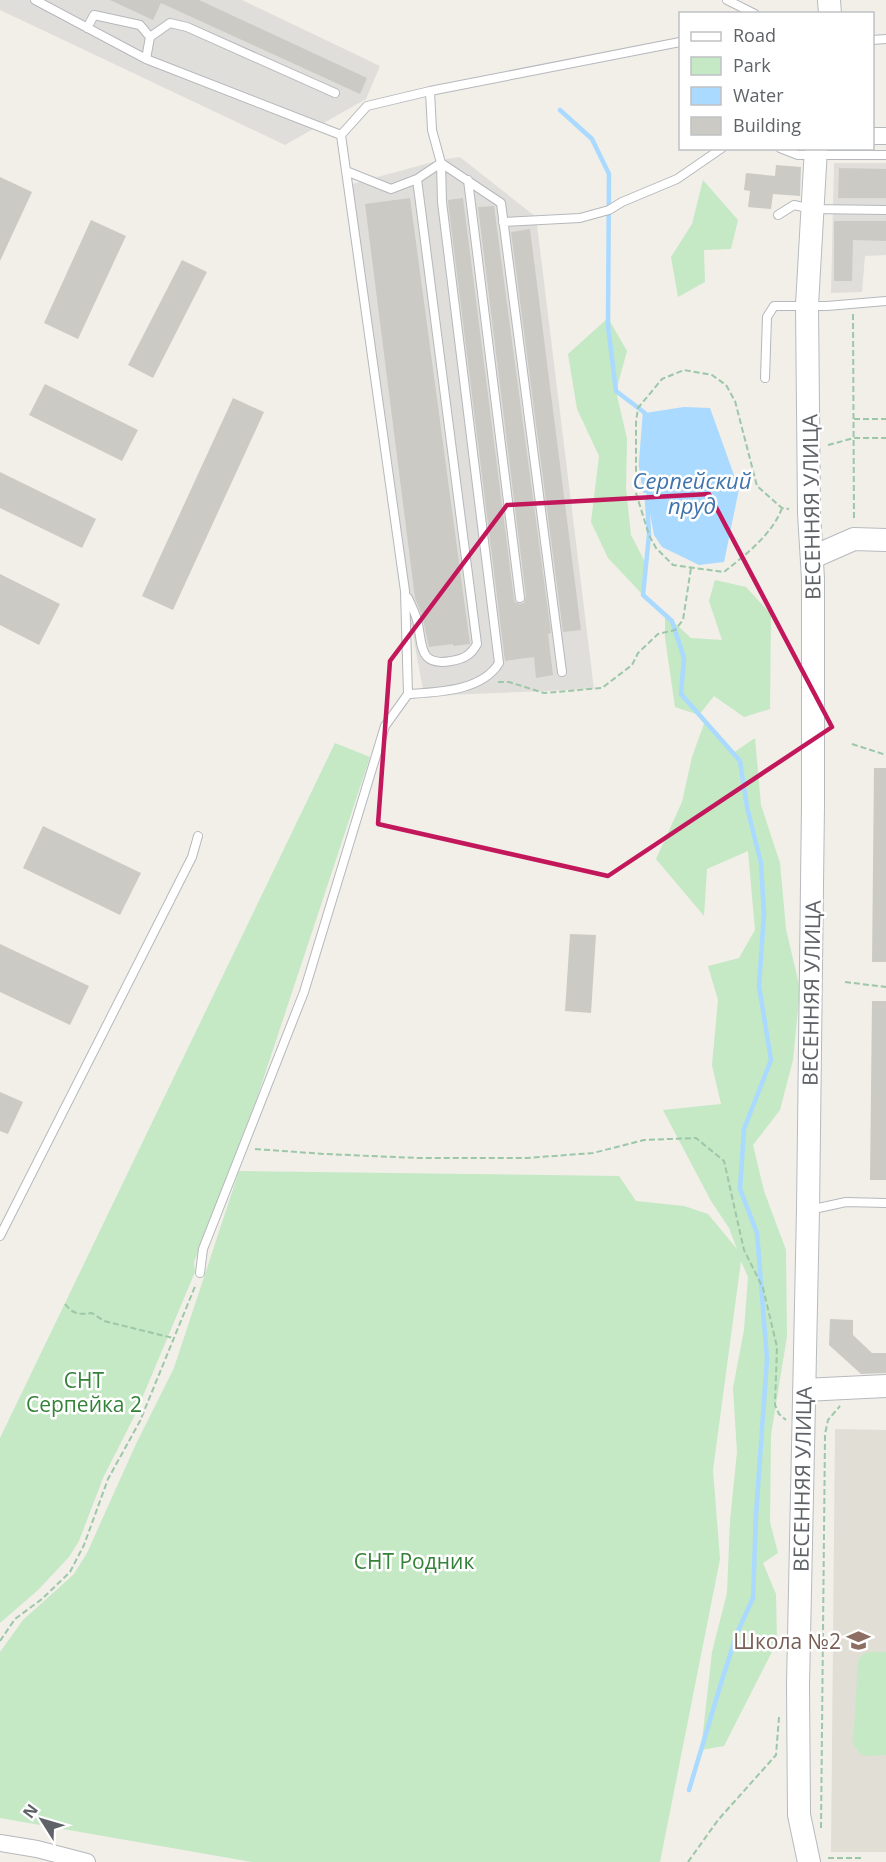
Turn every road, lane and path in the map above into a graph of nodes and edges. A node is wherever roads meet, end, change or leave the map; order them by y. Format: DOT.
graph roads {
  1 [pos="35,0"];
  2 [pos="727,0"];
  3 [pos="751,12"];
  4 [pos="87,28"];
  5 [pos="150,37"];
  6 [pos="679,42"];
  7 [pos="146,59"];
  8 [pos="430,91"];
  9 [pos="335,93"];
  10 [pos="341,135"];
  11 [pos="719,150"];
  12 [pos="785,150"];
  13 [pos="815,152"];
  14 [pos="886,155"];
  15 [pos="441,163"];
  16 [pos="346,171"];
  17 [pos="417,179"];
  18 [pos="468,180"];
  19 [pos="812,209"];
  20 [pos="886,210"];
  21 [pos="778,215"];
  22 [pos="503,222"];
  23 [pos="886,301"];
  24 [pos="853,304"];
  25 [pos="807,305"];
  26 [pos="765,378"];
  27 [pos="854,419"];
  28 [pos="886,419"];
  29 [pos="854,438"];
  30 [pos="886,438"];
  31 [pos="808,451"];
  32 [pos="782,508"];
  33 [pos="809,513"];
  34 [pos="854,539"];
  35 [pos="886,540"];
  36 [pos="813,557"];
  37 [pos="691,568"];
  38 [pos="405,591"];
  39 [pos="520,598"];
  40 [pos="562,672"];
  41 [pos="481,681"];
  42 [pos="408,694"];
  43 [pos="852,744"];
  44 [pos="886,755"];
  45 [pos="198,836"];
  46 [pos="845,982"];
  47 [pos="886,987"];
  48 [pos="243,1148"];
  49 [pos="886,1203"];
  50 [pos="808,1210"];
  51 [pos="0,1236"];
  52 [pos="200,1273"];
  53 [pos="65,1304"];
  54 [pos="173,1338"];
  55 [pos="886,1386"];
  56 [pos="804,1390"];
  57 [pos="843,1404"];
  58 [pos="786,1420"];
  59 [pos="0,1641"];
  60 [pos="776,1755"];
  61 [pos="812,1836"];
  62 [pos="0,1843"];
  63 [pos="87,1862"];
  64 [pos="688,1862"];
  65 [pos="809,1862"];
  66 [pos="816,1862"];
  1 -- 4 [label="lane"];
  2 -- 3 [label="lane"];
  4 -- 5 [label="lane"];
  4 -- 7 [label="lane"];
  5 -- 7 [label="lane"];
  5 -- 9 [label="lane"];
  6 -- 8 [label="lane"];
  7 -- 10 [label="lane"];
  8 -- 10 [label="lane"];
  8 -- 15 [label="lane"];
  10 -- 16 [label="lane"];
  11 -- 22 [label="lane"];
  12 -- 13 [label="lane"];
  13 -- 14 [label="lane"];
  13 -- 19 [label="street, ВЕСЕННЯЯ УЛИЦА"];
  15 -- 17 [label="lane"];
  15 -- 18 [label="lane"];
  15 -- 41 [label="lane"];
  16 -- 17 [label="lane"];
  16 -- 38 [label="lane"];
  17 -- 38 [label="lane"];
  18 -- 22 [label="lane"];
  18 -- 39 [label="lane"];
  19 -- 20 [label="lane"];
  19 -- 21 [label="lane"];
  19 -- 25 [label="street, ВЕСЕННЯЯ УЛИЦА"];
  22 -- 40 [label="lane"];
  23 -- 24 [label="lane"];
  24 -- 25 [label="lane"];
  24 -- 27 [label="path"];
  25 -- 26 [label="lane"];
  25 -- 31 [label="street, ВЕСЕННЯЯ УЛИЦА"];
  27 -- 28 [label="path"];
  27 -- 29 [label="path"];
  29 -- 30 [label="path"];
  29 -- 31 [label="path"];
  29 -- 34 [label="path"];
  31 -- 33 [label="street, ВЕСЕННЯЯ УЛИЦА"];
  32 -- 33 [label="path"];
  32 -- 37 [label="path"];
  32 -- 37 [label="path"];
  33 -- 36 [label="street, ВЕСЕННЯЯ УЛИЦА"];
  34 -- 35 [label="street"];
  34 -- 36 [label="street"];
  36 -- 50 [label="street, ВЕСЕННЯЯ УЛИЦА"];
  37 -- 41 [label="path"];
  38 -- 42 [label="lane"];
  41 -- 42 [label="lane"];
  42 -- 48 [label="lane"];
  43 -- 44 [label="path"];
  45 -- 51 [label="lane"];
  46 -- 47 [label="path"];
  48 -- 52 [label="lane"];
  48 -- 58 [label="path"];
  49 -- 50 [label="lane"];
  50 -- 56 [label="street, ВЕСЕННЯЯ УЛИЦА"];
  52 -- 54 [label="path"];
  53 -- 54 [label="path"];
  54 -- 59 [label="path"];
  55 -- 56 [label="street"];
  56 -- 61 [label="street, ВЕСЕННЯЯ УЛИЦА"];
  57 -- 61 [label="path"];
  60 -- 64 [label="path"];
  61 -- 65 [label="street"];
  61 -- 66 [label="street"];
  62 -- 63 [label="street"];
}
